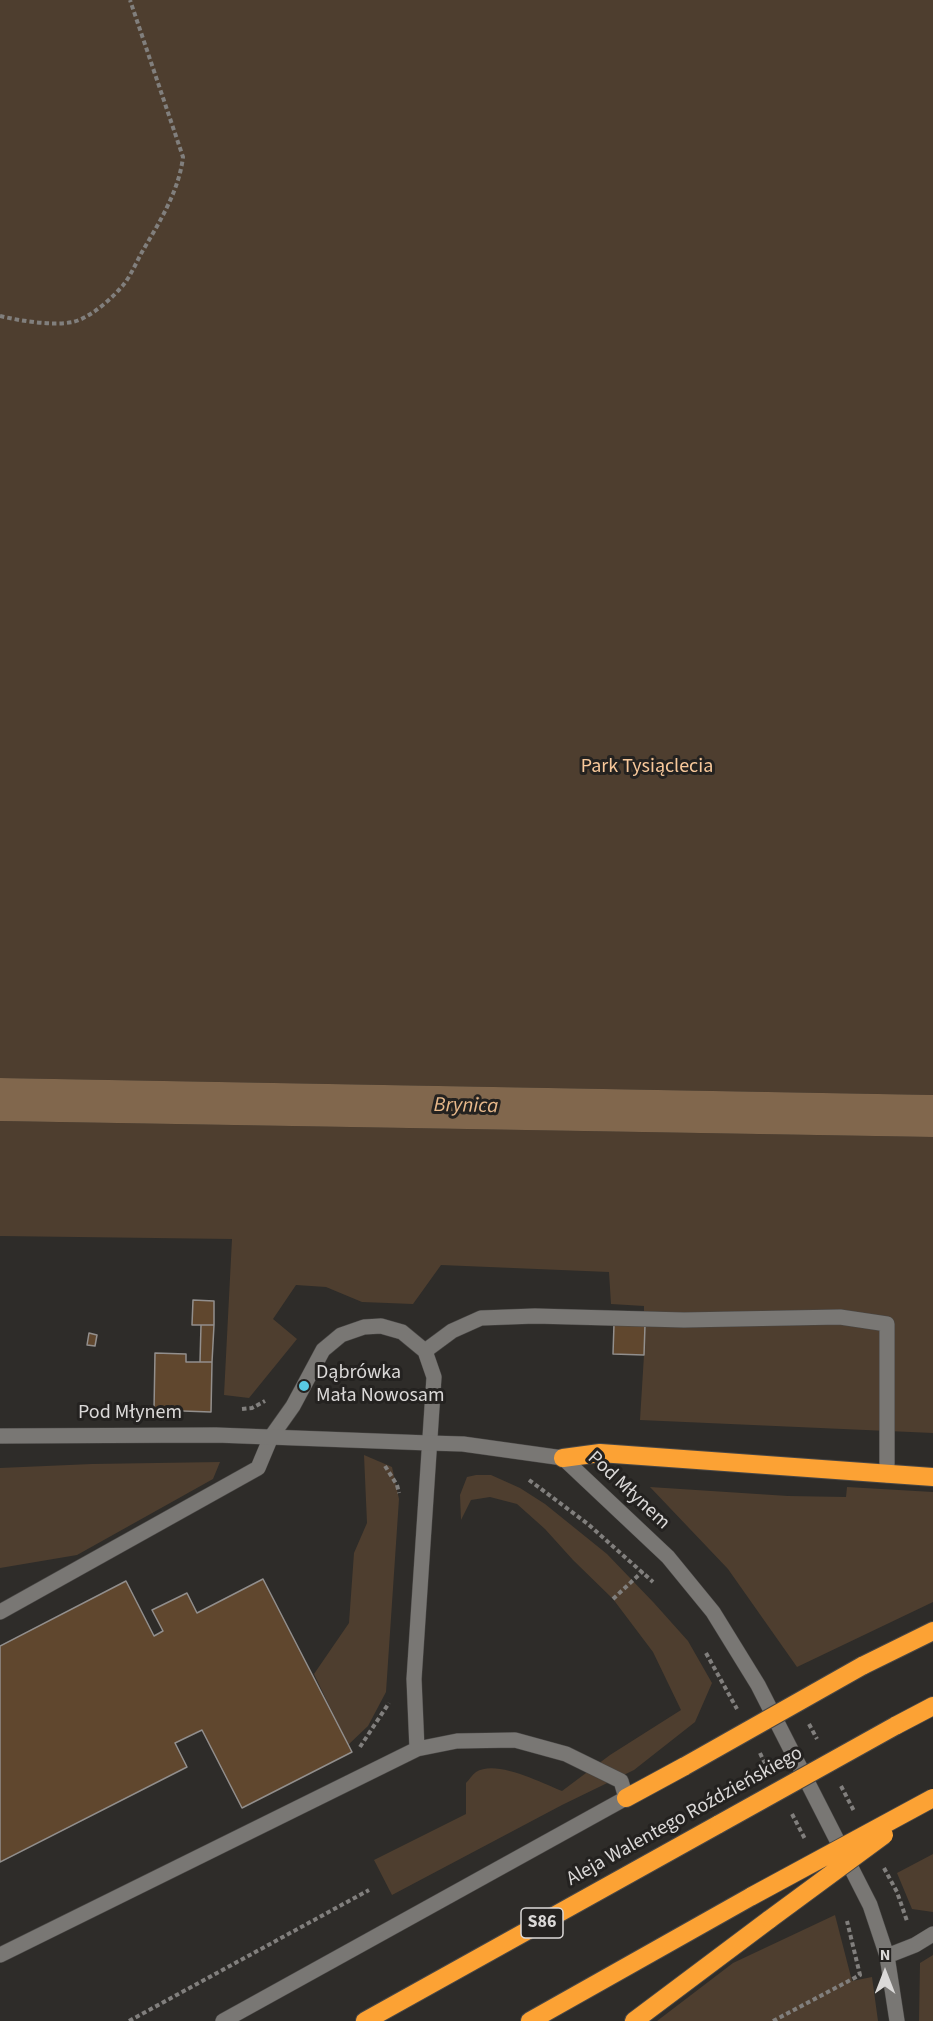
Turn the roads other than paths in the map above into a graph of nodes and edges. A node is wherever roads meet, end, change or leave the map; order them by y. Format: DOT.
graph roads {
  1 [pos="425,1352"];
  2 [pos="0,1436"];
  3 [pos="271,1437"];
  4 [pos="429,1443"];
  5 [pos="563,1458"];
  6 [pos="887,1474"];
  7 [pos="933,1477"];
  8 [pos="0,1612"];
  9 [pos="933,1631"];
  10 [pos="933,1706"];
  11 [pos="417,1749"];
  12 [pos="627,1798"];
  13 [pos="933,1798"];
  14 [pos="933,1934"];
  15 [pos="0,1955"];
  16 [pos="887,1956"];
  17 [pos="223,2021"];
  18 [pos="365,2021"];
  19 [pos="530,2021"];
  20 [pos="633,2021"];
  21 [pos="897,2021"];
  1 -- 3 [label="street"];
  1 -- 4 [label="street"];
  1 -- 6 [label="street"];
  2 -- 3 [label="street, Pod Młynem"];
  3 -- 4 [label="street, Pod Młynem"];
  3 -- 8 [label="street"];
  4 -- 5 [label="street, Pod Młynem"];
  4 -- 11 [label="street"];
  5 -- 6 [label="highway"];
  5 -- 16 [label="street, Pod Młynem"];
  6 -- 7 [label="highway"];
  9 -- 12 [label="highway, bridge"];
  10 -- 18 [label="highway, Aleja Walentego Roździeńskiego / S86, bridge"];
  11 -- 12 [label="street"];
  11 -- 15 [label="street"];
  12 -- 17 [label="street"];
  13 -- 19 [label="highway, bridge"];
  13 -- 20 [label="highway, bridge"];
  14 -- 16 [label="street"];
  16 -- 21 [label="street, Pod Młynem"];
}
